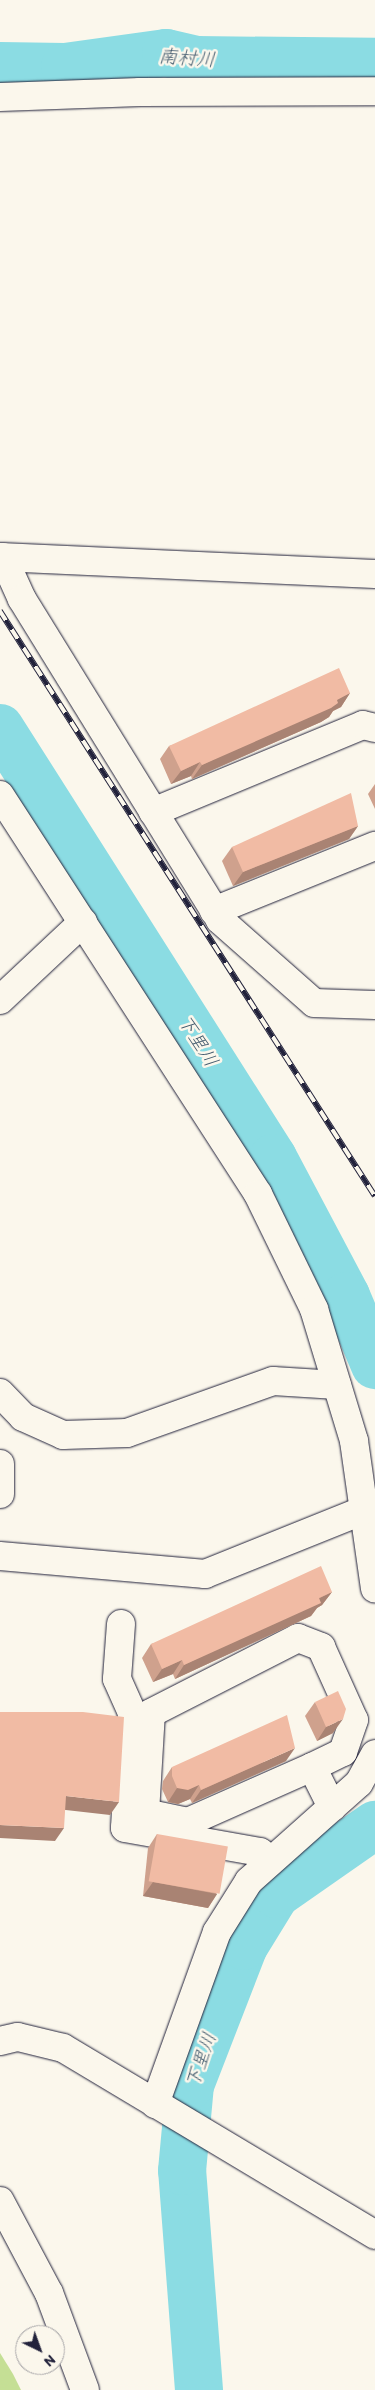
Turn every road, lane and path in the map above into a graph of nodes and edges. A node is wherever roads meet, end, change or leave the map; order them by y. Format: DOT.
graph roads {
  1 [pos="375,91"];
  2 [pos="0,97"];
  3 [pos="1,557"];
  4 [pos="375,574"];
  5 [pos="375,728"];
  6 [pos="0,795"];
  7 [pos="153,812"];
  8 [pos="375,846"];
  9 [pos="214,911"];
  10 [pos="83,922"];
  11 [pos="0,1000"];
  12 [pos="375,1005"];
  13 [pos="337,1385"];
  14 [pos="0,1392"];
  15 [pos="0,1464"];
  16 [pos="0,1494"];
  17 [pos="364,1510"];
  18 [pos="0,1556"];
  19 [pos="375,1590"];
  20 [pos="120,1624"];
  21 [pos="375,1754"];
  22 [pos="312,1767"];
  23 [pos="332,1807"];
  24 [pos="270,1862"];
  25 [pos="0,2041"];
  26 [pos="155,2104"];
  27 [pos="0,2201"];
  28 [pos="375,2235"];
  29 [pos="85,2390"];
  1 -- 2 [label="street"];
  3 -- 4 [label="street"];
  3 -- 7 [label="street"];
  5 -- 7 [label="street"];
  6 -- 10 [label="street"];
  7 -- 9 [label="street"];
  8 -- 9 [label="street"];
  9 -- 12 [label="street"];
  10 -- 11 [label="street"];
  10 -- 13 [label="street"];
  13 -- 14 [label="street"];
  13 -- 17 [label="street"];
  15 -- 16 [label="street"];
  17 -- 18 [label="street"];
  17 -- 19 [label="street"];
  20 -- 24 [label="street"];
  21 -- 23 [label="street"];
  22 -- 22 [label="street"];
  22 -- 23 [label="street"];
  23 -- 24 [label="street"];
  24 -- 26 [label="street"];
  25 -- 26 [label="street"];
  26 -- 28 [label="street"];
  27 -- 29 [label="street"];
}
